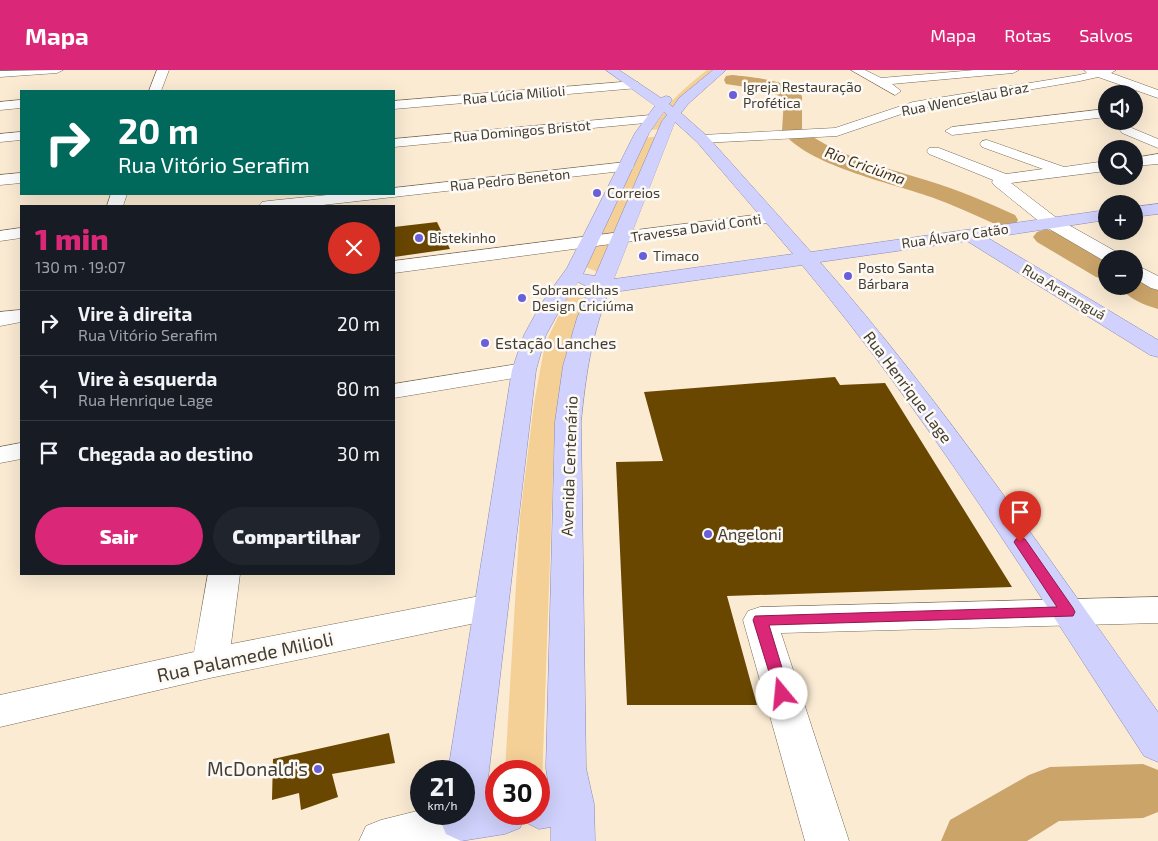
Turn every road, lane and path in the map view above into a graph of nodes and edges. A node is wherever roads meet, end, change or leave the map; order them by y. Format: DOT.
graph roads {
  1 [pos="57,70"];
  2 [pos="163,70"];
  3 [pos="612,70"];
  4 [pos="703,70"];
  5 [pos="720,70"];
  6 [pos="857,70"];
  7 [pos="1013,70"];
  8 [pos="1099,71"];
  9 [pos="958,72"];
  10 [pos="0,74"];
  11 [pos="880,82"];
  12 [pos="1058,82"];
  13 [pos="634,85"];
  14 [pos="155,90"];
  15 [pos="1082,90"];
  16 [pos="1158,94"];
  17 [pos="964,97"];
  18 [pos="20,104"];
  19 [pos="921,104"];
  20 [pos="395,105"];
  21 [pos="0,106"];
  22 [pos="668,109"];
  23 [pos="1098,114"];
  24 [pos="651,119"];
  25 [pos="1028,122"];
  26 [pos="1127,130"];
  27 [pos="952,131"];
  28 [pos="664,132"];
  29 [pos="642,133"];
  30 [pos="20,136"];
  31 [pos="0,138"];
  32 [pos="702,139"];
  33 [pos="395,143"];
  34 [pos="987,144"];
  35 [pos="1158,144"];
  36 [pos="934,151"];
  37 [pos="1158,159"];
  38 [pos="1143,161"];
  39 [pos="626,167"];
  40 [pos="1098,167"];
  41 [pos="1063,172"];
  42 [pos="20,178"];
  43 [pos="1004,179"];
  44 [pos="0,180"];
  45 [pos="397,192"];
  46 [pos="372,195"];
  47 [pos="278,205"];
  48 [pos="1158,209"];
  49 [pos="1143,211"];
  50 [pos="1098,216"];
  51 [pos="770,218"];
  52 [pos="1052,223"];
  53 [pos="20,233"];
  54 [pos="969,234"];
  55 [pos="0,236"];
  56 [pos="621,238"];
  57 [pos="540,248"];
  58 [pos="1099,250"];
  59 [pos="805,258"];
  60 [pos="395,267"];
  61 [pos="597,275"];
  62 [pos="1143,275"];
  63 [pos="1158,284"];
  64 [pos="20,316"];
  65 [pos="0,319"];
  66 [pos="1158,350"];
  67 [pos="524,370"];
  68 [pos="395,391"];
  69 [pos="20,451"];
  70 [pos="0,455"];
  71 [pos="224,575"];
  72 [pos="490,607"];
  73 [pos="1158,610"];
  74 [pos="1068,612"];
  75 [pos="210,663"];
  76 [pos="0,711"];
  77 [pos="1158,744"];
  78 [pos="470,760"];
  79 [pos="562,818"];
  80 [pos="440,825"];
  81 [pos="380,841"];
  82 [pos="827,841"];
  1 -- 10 [label="street"];
  2 -- 14 [label="street"];
  3 -- 13 [label="main road, Rua Henrique Lage"];
  4 -- 22 [label="main road, Avenida Centenário"];
  5 -- 22 [label="main road, Avenida Centenário"];
  6 -- 11 [label="street"];
  7 -- 9 [label="street"];
  8 -- 12 [label="street, Rua Wenceslau Braz"];
  8 -- 16 [label="street"];
  9 -- 11 [label="street"];
  11 -- 19 [label="street"];
  12 -- 15 [label="street"];
  12 -- 17 [label="street, Rua Wenceslau Braz"];
  13 -- 20 [label="street, Rua Lúcia Milioli"];
  13 -- 22 [label="main road, Rua Henrique Lage"];
  17 -- 19 [label="street, Rua Wenceslau Braz"];
  17 -- 25 [label="street"];
  18 -- 21 [label="street"];
  19 -- 32 [label="street, Rua Wenceslau Braz"];
  22 -- 24 [label="main road, Avenida Centenário"];
  22 -- 28 [label="main road, Avenida Centenário"];
  22 -- 32 [label="main road, Rua Henrique Lage"];
  23 -- 25 [label="street"];
  24 -- 29 [label="main road, Avenida Centenário"];
  24 -- 33 [label="street, Rua Domingos Bristot"];
  25 -- 27 [label="street"];
  26 -- 35 [label="street"];
  28 -- 29 [label="main road"];
  28 -- 32 [label="main road"];
  28 -- 56 [label="main road, Avenida Centenário"];
  29 -- 39 [label="main road, Avenida Centenário"];
  30 -- 31 [label="street"];
  32 -- 51 [label="main road, Rua Henrique Lage"];
  34 -- 41 [label="street"];
  36 -- 43 [label="street"];
  37 -- 38 [label="street"];
  39 -- 45 [label="street, Rua Pedro Beneton"];
  39 -- 61 [label="main road, Avenida Centenário"];
  40 -- 41 [label="street"];
  41 -- 43 [label="street"];
  42 -- 44 [label="street"];
  43 -- 52 [label="street"];
  46 -- 47 [label="street"];
  48 -- 49 [label="main road"];
  50 -- 52 [label="main road, Rua Álvaro Catão"];
  51 -- 56 [label="street, Travessa David Conti"];
  51 -- 59 [label="main road, Rua Henrique Lage"];
  52 -- 54 [label="main road, Rua Álvaro Catão"];
  52 -- 58 [label="street"];
  53 -- 55 [label="street"];
  54 -- 59 [label="main road, Rua Álvaro Catão"];
  54 -- 66 [label="main road, Rua Araranguá"];
  56 -- 61 [label="street, Travessa David Conti"];
  56 -- 61 [label="main road, Avenida Centenário"];
  57 -- 60 [label="street, Travessa David Conti"];
  57 -- 61 [label="street, Travessa David Conti"];
  57 -- 61 [label="street"];
  59 -- 61 [label="main road, Rua Álvaro Catão"];
  59 -- 74 [label="main road, Rua Henrique Lage"];
  61 -- 67 [label="main road, Avenida Centenário"];
  61 -- 79 [label="main road, Avenida Centenário"];
  62 -- 63 [label="street"];
  64 -- 65 [label="street"];
  67 -- 68 [label="street"];
  67 -- 72 [label="main road, Avenida Centenário"];
  69 -- 70 [label="street"];
  71 -- 75 [label="street"];
  72 -- 75 [label="street, Rua Palamede Milioli"];
  72 -- 78 [label="main road, Avenida Centenário"];
  73 -- 74 [label="street"];
  74 -- 77 [label="main road, Rua Henrique Lage"];
  74 -- 82 [label="street"];
  75 -- 76 [label="street, Rua Palamede Milioli"];
  80 -- 81 [label="street"];
}
